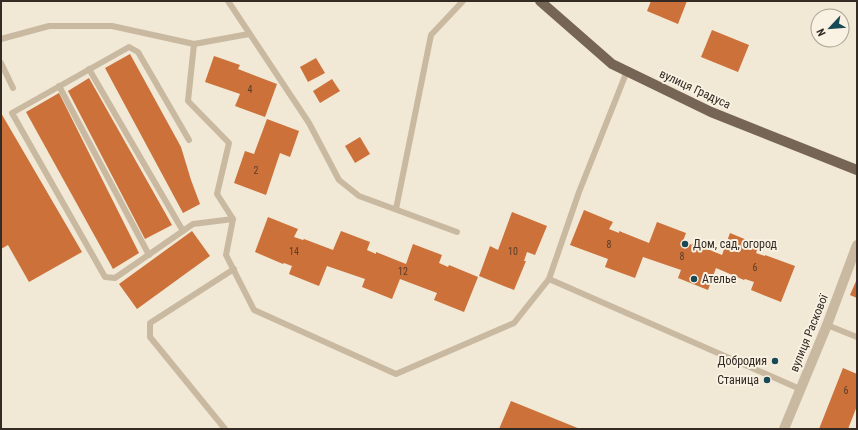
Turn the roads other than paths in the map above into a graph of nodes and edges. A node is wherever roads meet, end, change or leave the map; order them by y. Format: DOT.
graph roads {
  1 [pos="228,1"];
  2 [pos="463,1"];
  3 [pos="540,1"];
  4 [pos="249,34"];
  5 [pos="1,39"];
  6 [pos="194,44"];
  7 [pos="1,63"];
  8 [pos="89,69"];
  9 [pos="627,71"];
  10 [pos="59,86"];
  11 [pos="13,88"];
  12 [pos="189,140"];
  13 [pos="857,170"];
  14 [pos="396,209"];
  15 [pos="233,219"];
  16 [pos="183,231"];
  17 [pos="456,232"];
  18 [pos="857,245"];
  19 [pos="149,255"];
  20 [pos="234,269"];
  21 [pos="549,279"];
  22 [pos="827,325"];
  23 [pos="857,337"];
  24 [pos="800,390"];
  25 [pos="225,429"];
  26 [pos="784,429"];
  1 -- 4 [label="lane"];
  2 -- 14 [label="lane"];
  3 -- 9 [label="main road, вулиця Градуса"];
  4 -- 6 [label="lane"];
  4 -- 14 [label="lane"];
  5 -- 6 [label="lane"];
  6 -- 15 [label="lane"];
  7 -- 11 [label="lane"];
  8 -- 10 [label="lane"];
  8 -- 12 [label="lane"];
  8 -- 16 [label="lane"];
  9 -- 13 [label="main road, вулиця Градуса"];
  9 -- 21 [label="lane"];
  10 -- 19 [label="lane"];
  10 -- 19 [label="lane"];
  14 -- 17 [label="lane"];
  15 -- 16 [label="lane"];
  15 -- 20 [label="lane"];
  16 -- 19 [label="lane"];
  18 -- 22 [label="street, вулиця Раскової"];
  20 -- 21 [label="lane"];
  20 -- 25 [label="lane"];
  21 -- 24 [label="lane"];
  22 -- 23 [label="lane"];
  22 -- 24 [label="street, вулиця Раскової"];
  24 -- 26 [label="street, вулиця Раскової"];
}
